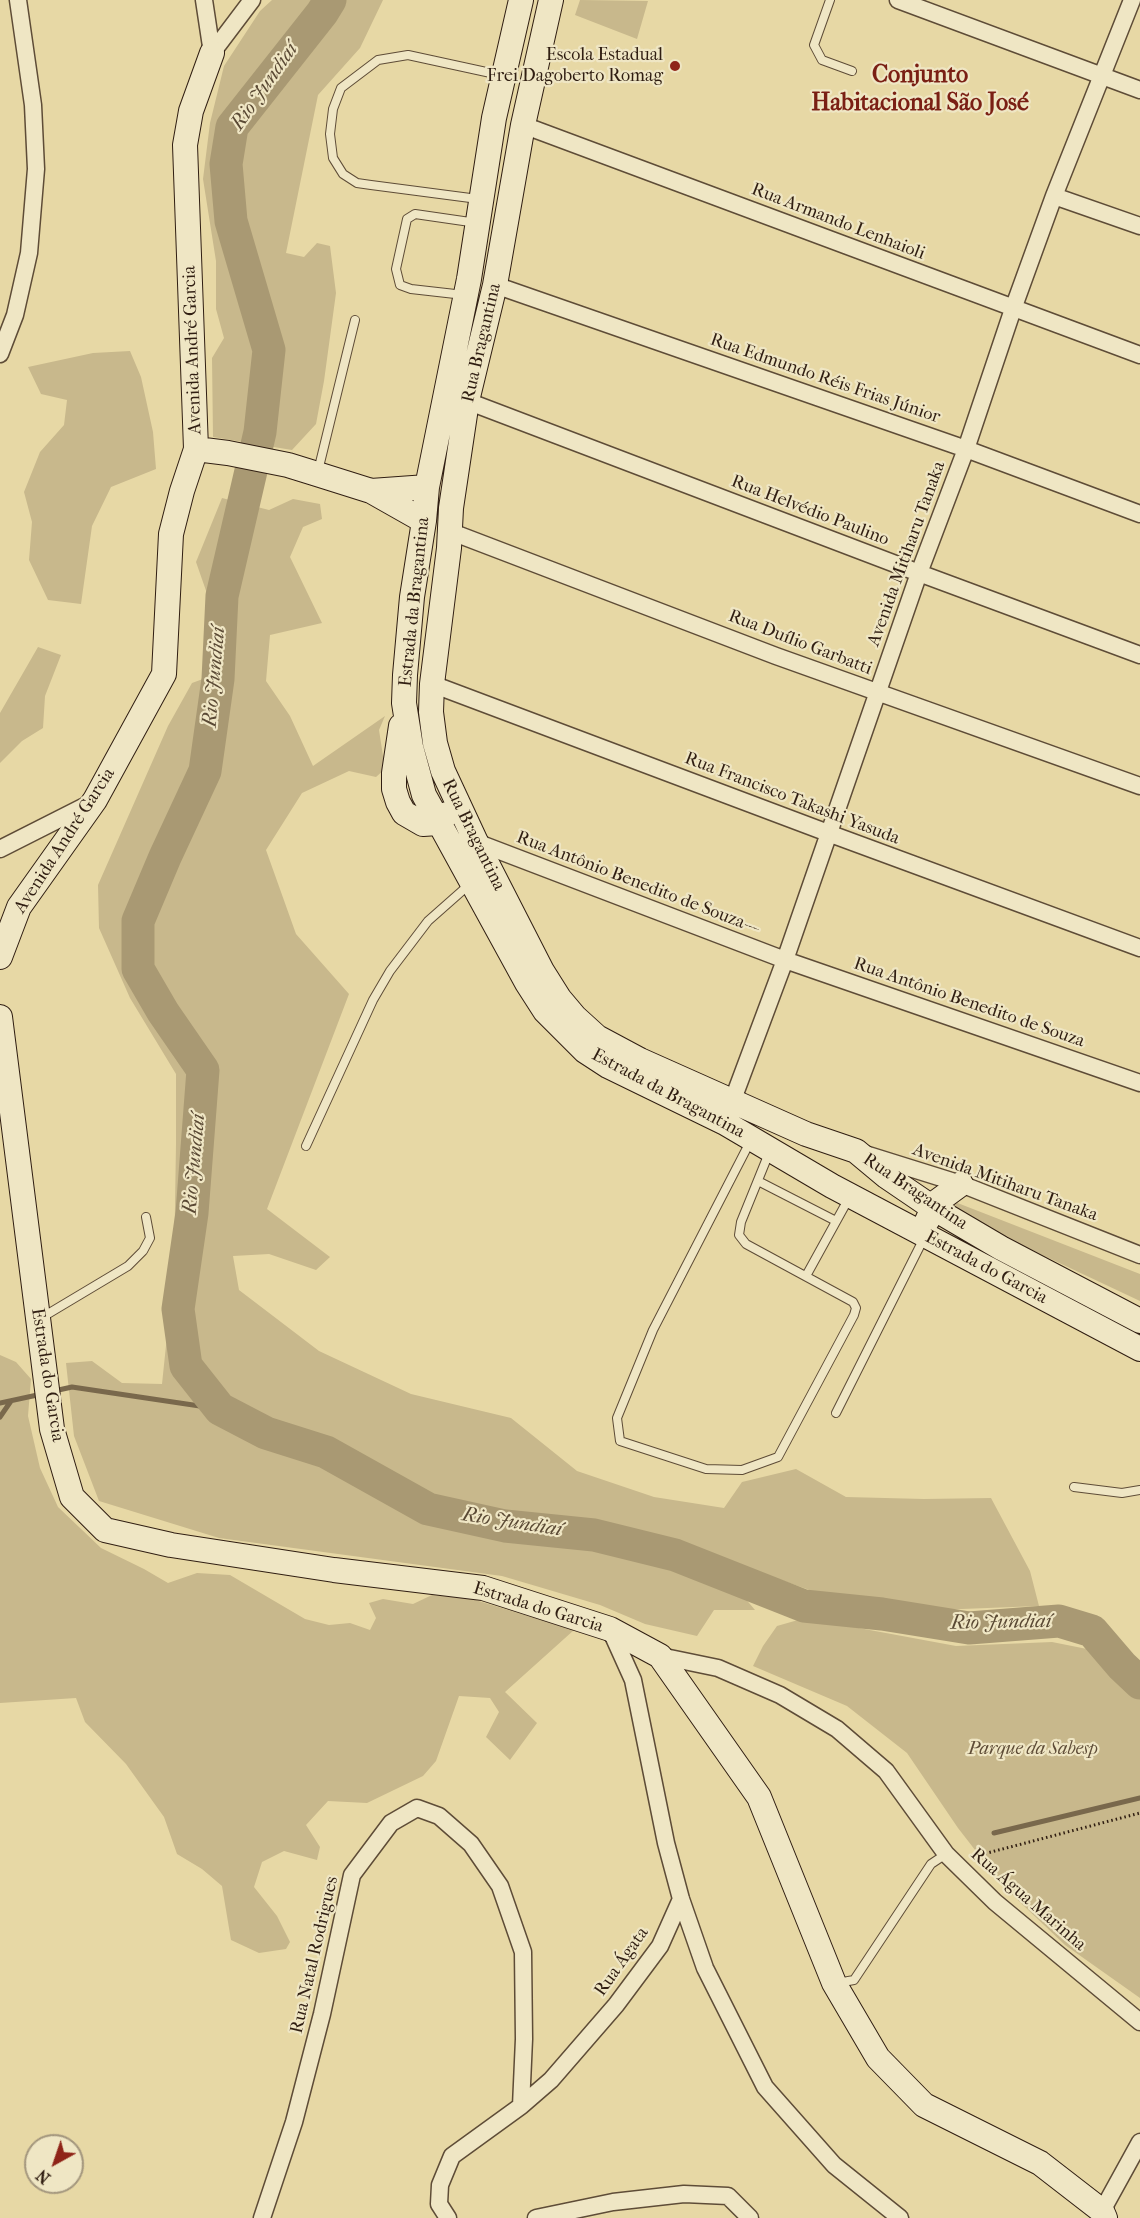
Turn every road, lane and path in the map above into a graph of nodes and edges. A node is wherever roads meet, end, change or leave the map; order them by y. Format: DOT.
graph roads {
  1 [pos="18,0"];
  2 [pos="204,0"];
  3 [pos="252,0"];
  4 [pos="521,0"];
  5 [pos="551,0"];
  6 [pos="830,0"];
  7 [pos="898,0"];
  8 [pos="1132,0"];
  9 [pos="212,53"];
  10 [pos="852,70"];
  11 [pos="504,76"];
  12 [pos="1101,76"];
  13 [pos="1140,90"];
  14 [pos="523,125"];
  15 [pos="1054,196"];
  16 [pos="481,200"];
  17 [pos="478,223"];
  18 [pos="1140,226"];
  19 [pos="495,285"];
  20 [pos="466,295"];
  21 [pos="1013,309"];
  22 [pos="355,320"];
  23 [pos="0,354"];
  24 [pos="1140,355"];
  25 [pos="468,401"];
  26 [pos="196,449"];
  27 [pos="966,449"];
  28 [pos="317,474"];
  29 [pos="371,491"];
  30 [pos="426,504"];
  31 [pos="1140,513"];
  32 [pos="449,531"];
  33 [pos="919,573"];
  34 [pos="1140,655"];
  35 [pos="432,684"];
  36 [pos="878,693"];
  37 [pos="1140,786"];
  38 [pos="95,800"];
  39 [pos="458,804"];
  40 [pos="438,823"];
  41 [pos="828,833"];
  42 [pos="476,842"];
  43 [pos="0,849"];
  44 [pos="471,883"];
  45 [pos="498,887"];
  46 [pos="1140,948"];
  47 [pos="0,957"];
  48 [pos="785,960"];
  49 [pos="0,1017"];
  50 [pos="1140,1083"];
  51 [pos="5,1100"];
  52 [pos="729,1112"];
  53 [pos="761,1144"];
  54 [pos="306,1146"];
  55 [pos="856,1151"];
  56 [pos="886,1176"];
  57 [pos="758,1181"];
  58 [pos="961,1184"];
  59 [pos="841,1191"];
  60 [pos="933,1208"];
  61 [pos="146,1217"];
  62 [pos="836,1221"];
  63 [pos="925,1236"];
  64 [pos="1140,1255"];
  65 [pos="806,1276"];
  66 [pos="38,1320"];
  67 [pos="1140,1321"];
  68 [pos="1140,1349"];
  69 [pos="836,1413"];
  70 [pos="1074,1487"];
  71 [pos="1140,1490"];
  72 [pos="610,1629"];
  73 [pos="660,1656"];
  74 [pos="1140,1813"];
  75 [pos="946,1854"];
  76 [pos="681,1899"];
  77 [pos="834,1983"];
  78 [pos="1140,2022"];
  79 [pos="520,2106"];
  80 [pos="1140,2142"];
  81 [pos="1104,2215"];
  82 [pos="262,2218"];
  83 [pos="448,2218"];
  84 [pos="536,2218"];
  85 [pos="750,2218"];
  86 [pos="900,2218"];
  1 -- 23 [label="street"];
  2 -- 9 [label="street"];
  3 -- 9 [label="street, Avenida André Garcia"];
  4 -- 11 [label="main road, Rua Bragantina"];
  5 -- 14 [label="main road, Rua Bragantina"];
  6 -- 10 [label="lane"];
  7 -- 12 [label="street"];
  8 -- 12 [label="street, Avenida Mitiharu Tanaka"];
  9 -- 26 [label="main road, Avenida André Garcia"];
  11 -- 16 [label="main road, Rua Bragantina"];
  11 -- 16 [label="lane"];
  12 -- 13 [label="street"];
  12 -- 15 [label="street, Avenida Mitiharu Tanaka"];
  14 -- 19 [label="main road, Rua Bragantina"];
  14 -- 21 [label="street, Rua Armando Lenhaioli"];
  15 -- 18 [label="street"];
  15 -- 21 [label="street, Avenida Mitiharu Tanaka"];
  16 -- 17 [label="main road, Rua Bragantina"];
  17 -- 20 [label="main road, Rua Bragantina"];
  17 -- 20 [label="lane"];
  19 -- 25 [label="main road, Rua Bragantina"];
  19 -- 27 [label="street, Rua Edmundo Réis Frias Júnior"];
  20 -- 30 [label="main road, Rua Bragantina"];
  21 -- 24 [label="street, Rua Armando Lenhaioli"];
  21 -- 27 [label="street, Avenida Mitiharu Tanaka"];
  22 -- 28 [label="lane"];
  25 -- 32 [label="main road, Rua Bragantina"];
  25 -- 33 [label="street, Rua Helvédio Paulino"];
  26 -- 28 [label="main road"];
  26 -- 38 [label="main road, Avenida André Garcia"];
  27 -- 31 [label="street, Rua Edmundo Réis Frias Júnior"];
  27 -- 33 [label="street, Avenida Mitiharu Tanaka"];
  28 -- 29 [label="main road"];
  29 -- 30 [label="main road"];
  29 -- 30 [label="main road"];
  30 -- 40 [label="main road, Estrada da Bragantina"];
  32 -- 35 [label="main road, Rua Bragantina"];
  32 -- 36 [label="street, Rua Duílio Garbatti"];
  33 -- 34 [label="street, Rua Helvédio Paulino"];
  33 -- 36 [label="street, Avenida Mitiharu Tanaka"];
  35 -- 39 [label="main road, Rua Bragantina"];
  35 -- 41 [label="street, Rua Francisco Takashi Yasuda"];
  36 -- 37 [label="street, Rua Duílio Garbatti"];
  36 -- 41 [label="street, Avenida Mitiharu Tanaka"];
  38 -- 43 [label="street"];
  38 -- 47 [label="main road, Avenida André Garcia"];
  39 -- 40 [label="main road"];
  39 -- 42 [label="main road, Rua Bragantina"];
  40 -- 44 [label="main road, Estrada da Bragantina"];
  41 -- 46 [label="street, Rua Francisco Takashi Yasuda"];
  41 -- 48 [label="street, Avenida Mitiharu Tanaka"];
  42 -- 45 [label="main road, Rua Bragantina"];
  42 -- 48 [label="street, Rua Antônio Benedito de Souza---"];
  44 -- 45 [label="main road"];
  44 -- 52 [label="main road, Estrada da Bragantina"];
  44 -- 54 [label="lane"];
  45 -- 52 [label="main road, Rua Bragantina"];
  48 -- 50 [label="street, Rua Antônio Benedito de Souza"];
  48 -- 52 [label="street, Avenida Mitiharu Tanaka"];
  49 -- 51 [label="main road, Estrada do Garcia"];
  51 -- 66 [label="main road, Estrada do Garcia"];
  52 -- 53 [label="main road, Estrada da Bragantina"];
  52 -- 55 [label="main road, Rua Bragantina"];
  53 -- 57 [label="lane"];
  53 -- 59 [label="main road, Estrada da Bragantina"];
  53 -- 65 [label="lane"];
  55 -- 56 [label="main road, Rua Bragantina"];
  55 -- 58 [label="street, Avenida Mitiharu Tanaka"];
  56 -- 59 [label="main road"];
  56 -- 60 [label="main road, Rua Bragantina"];
  57 -- 62 [label="lane"];
  57 -- 65 [label="lane"];
  58 -- 60 [label="main road"];
  58 -- 64 [label="street, Avenida Mitiharu Tanaka"];
  59 -- 62 [label="lane"];
  59 -- 63 [label="main road, Estrada do Garcia"];
  60 -- 63 [label="main road"];
  60 -- 67 [label="main road, Rua Bragantina"];
  61 -- 66 [label="lane"];
  62 -- 65 [label="lane"];
  63 -- 68 [label="main road, Estrada do Garcia"];
  63 -- 69 [label="lane"];
  66 -- 72 [label="main road, Estrada do Garcia"];
  70 -- 71 [label="lane"];
  72 -- 73 [label="main road, Estrada do Garcia"];
  72 -- 76 [label="street"];
  73 -- 75 [label="street, Rua Água Marinha"];
  73 -- 77 [label="main road, Estrada do Garcia"];
  74 -- 75 [label="path"];
  75 -- 77 [label="lane"];
  75 -- 78 [label="street, Rua Água Marinha"];
  76 -- 79 [label="street, Rua Ágata"];
  76 -- 86 [label="street"];
  77 -- 81 [label="main road, Estrada do Garcia"];
  79 -- 82 [label="street, Rua Natal Rodrigues"];
  79 -- 83 [label="street, Rua Ágata"];
  80 -- 81 [label="street, Estrada do Garcia"];
  84 -- 85 [label="street"];
}
